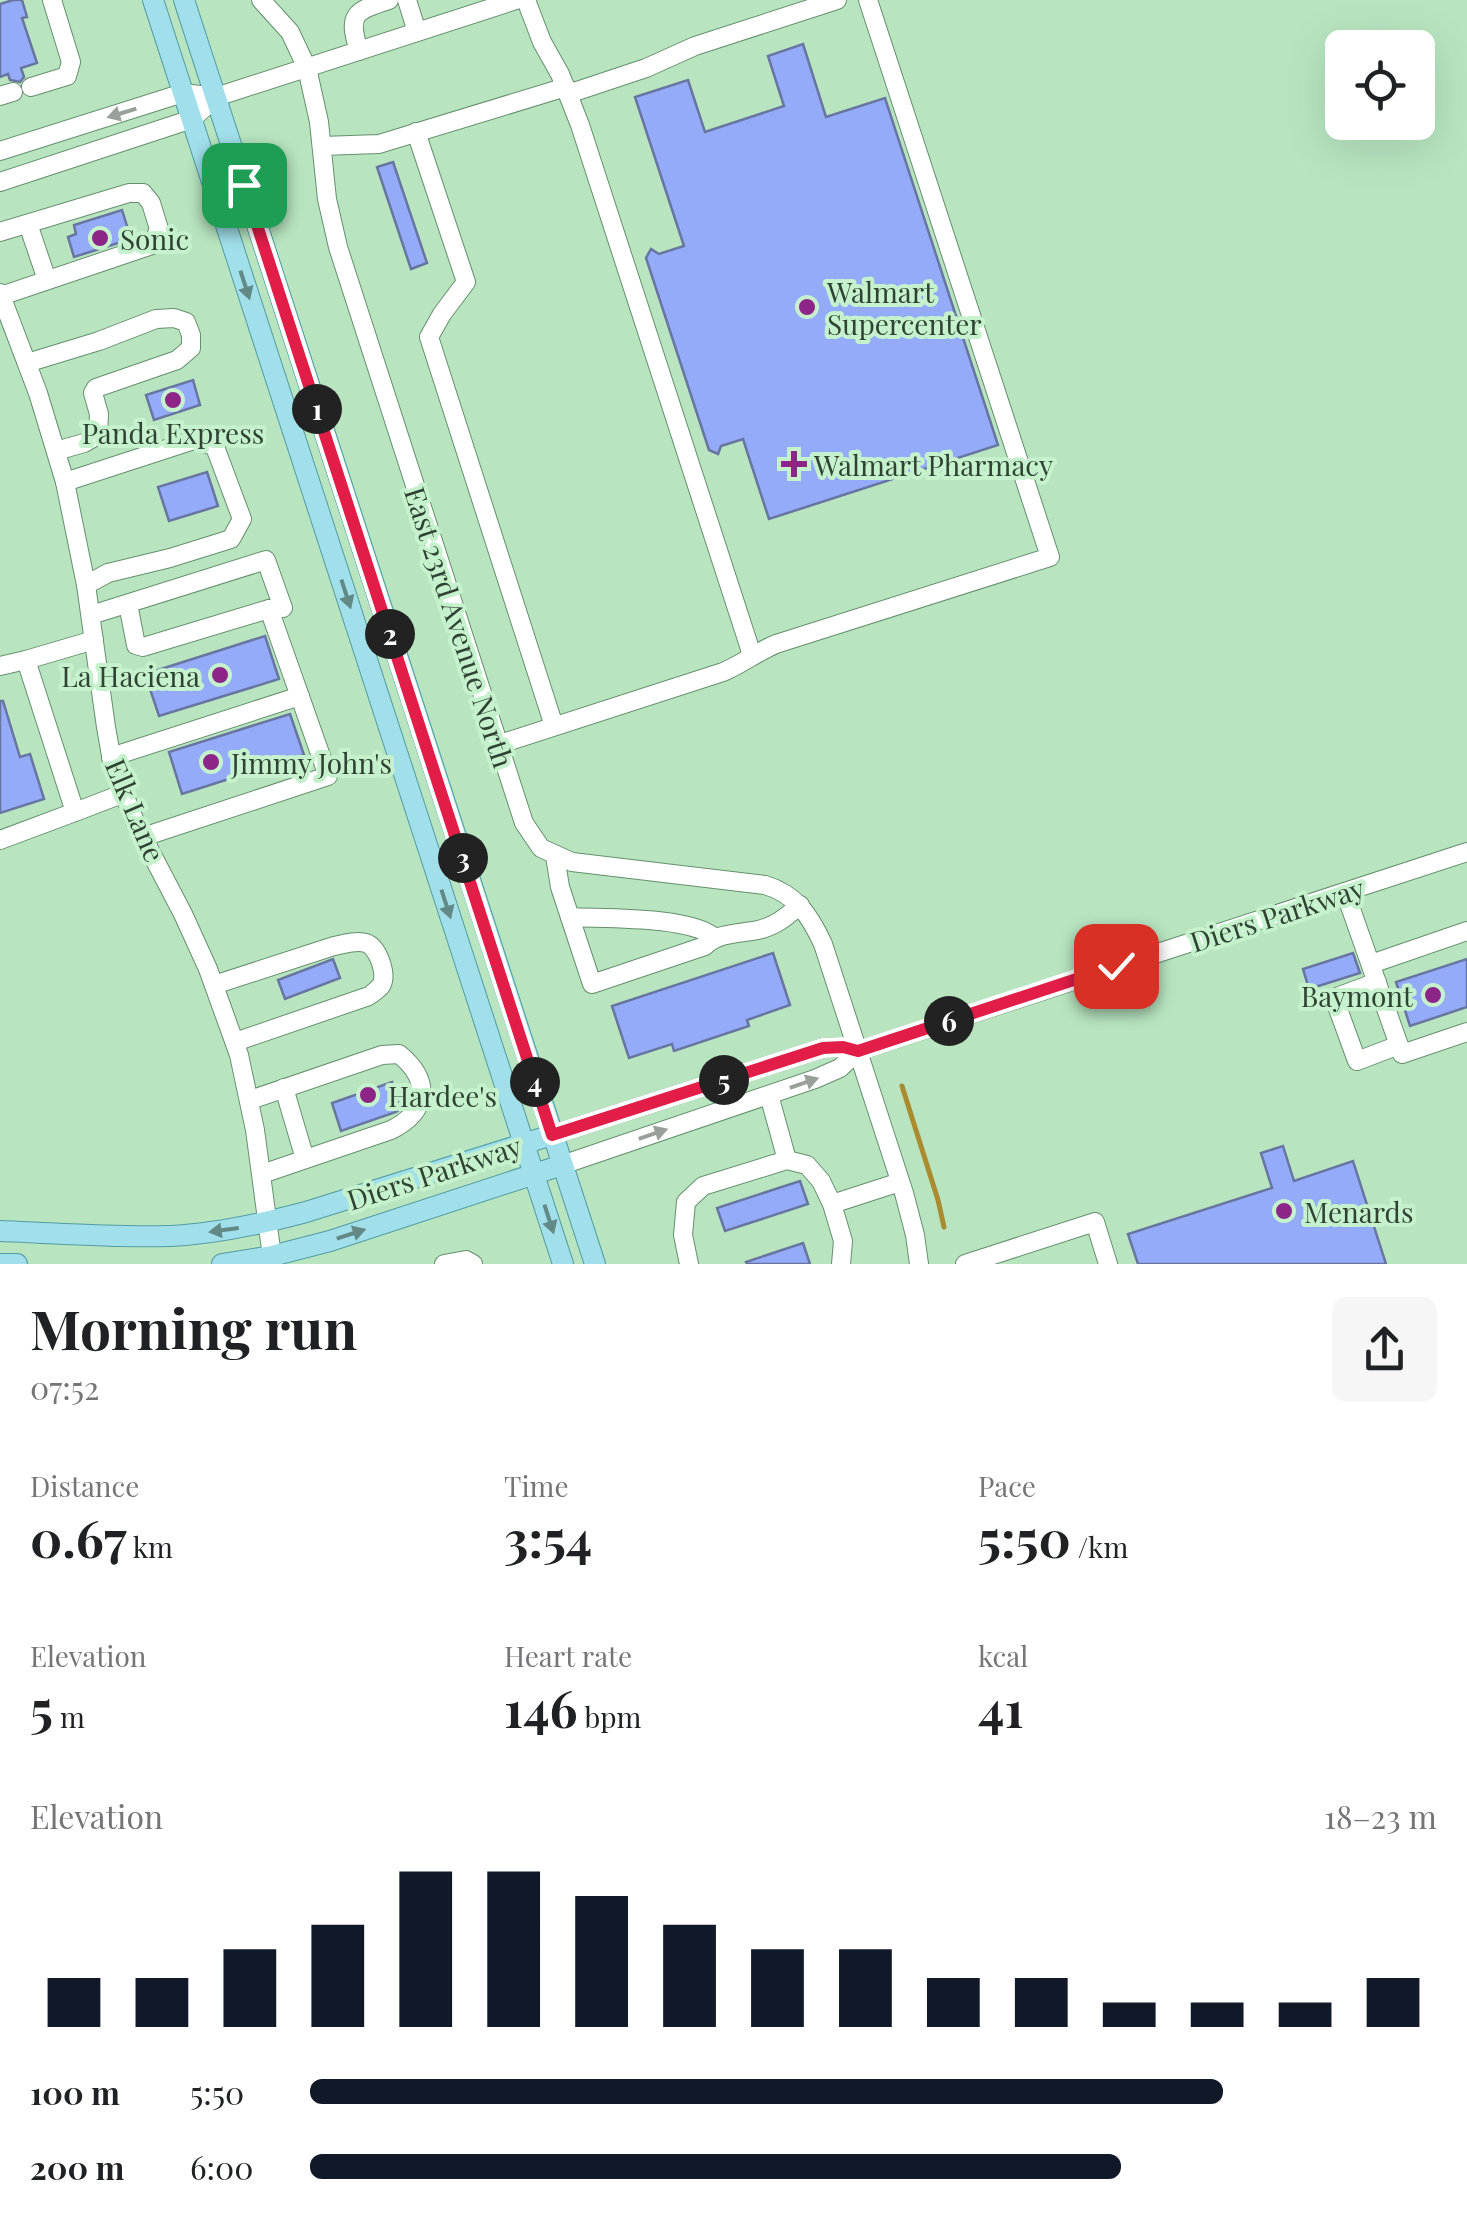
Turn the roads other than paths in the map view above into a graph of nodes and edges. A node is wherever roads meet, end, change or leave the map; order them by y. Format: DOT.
graph roads {
  1 [pos="52,0"];
  2 [pos="153,0"];
  3 [pos="184,0"];
  4 [pos="261,0"];
  5 [pos="389,0"];
  6 [pos="407,0"];
  7 [pos="516,0"];
  8 [pos="526,0"];
  9 [pos="838,0"];
  10 [pos="868,0"];
  11 [pos="417,32"];
  12 [pos="359,51"];
  13 [pos="306,68"];
  14 [pos="567,90"];
  15 [pos="15,92"];
  16 [pos="183,92"];
  17 [pos="216,97"];
  18 [pos="192,120"];
  19 [pos="416,132"];
  20 [pos="322,146"];
  21 [pos="0,151"];
  22 [pos="0,182"];
  23 [pos="28,224"];
  24 [pos="0,232"];
  25 [pos="47,280"];
  26 [pos="1,294"];
  27 [pos="27,364"];
  28 [pos="56,451"];
  29 [pos="65,482"];
  30 [pos="86,585"];
  31 [pos="128,604"];
  32 [pos="269,609"];
  33 [pos="91,616"];
  34 [pos="94,640"];
  35 [pos="752,655"];
  36 [pos="26,660"];
  37 [pos="0,666"];
  38 [pos="300,696"];
  39 [pos="554,726"];
  40 [pos="497,745"];
  41 [pos="112,757"];
  42 [pos="122,794"];
  43 [pos="75,812"];
  44 [pos="142,837"];
  45 [pos="0,840"];
  46 [pos="1467,852"];
  47 [pos="555,856"];
  48 [pos="1345,892"];
  49 [pos="800,905"];
  50 [pos="570,917"];
  51 [pos="1467,931"];
  52 [pos="714,937"];
  53 [pos="1374,973"];
  54 [pos="214,985"];
  55 [pos="1467,1032"];
  56 [pos="235,1042"];
  57 [pos="1399,1046"];
  58 [pos="858,1051"];
  59 [pos="284,1088"];
  60 [pos="769,1095"];
  61 [pos="250,1100"];
  62 [pos="552,1135"];
  63 [pos="524,1143"];
  64 [pos="305,1159"];
  65 [pos="787,1160"];
  66 [pos="562,1165"];
  67 [pos="262,1174"];
  68 [pos="534,1175"];
  69 [pos="900,1182"];
  70 [pos="832,1204"];
  71 [pos="268,1222"];
  72 [pos="0,1231"];
  73 [pos="273,1260"];
  74 [pos="974,1263"];
  75 [pos="0,1264"];
  76 [pos="17,1264"];
  77 [pos="222,1264"];
  78 [pos="444,1264"];
  79 [pos="474,1264"];
  80 [pos="564,1264"];
  81 [pos="595,1264"];
  82 [pos="689,1264"];
  83 [pos="841,1264"];
  84 [pos="919,1264"];
  85 [pos="1108,1264"];
  1 -- 15 [label="street"];
  2 -- 16 [label="main road"];
  3 -- 17 [label="main road"];
  4 -- 13 [label="street, East 23rd Avenue North"];
  5 -- 12 [label="street"];
  6 -- 11 [label="street"];
  7 -- 11 [label="street"];
  8 -- 14 [label="street"];
  9 -- 14 [label="street"];
  10 -- 35 [label="street"];
  11 -- 12 [label="street"];
  12 -- 13 [label="street"];
  13 -- 17 [label="street"];
  13 -- 20 [label="street, East 23rd Avenue North"];
  14 -- 19 [label="street"];
  14 -- 35 [label="street"];
  16 -- 17 [label="street"];
  16 -- 18 [label="main road"];
  16 -- 21 [label="street, one-way"];
  17 -- 18 [label="street"];
  17 -- 62 [label="main road"];
  18 -- 22 [label="street"];
  18 -- 63 [label="main road, one-way"];
  19 -- 20 [label="street"];
  19 -- 39 [label="street"];
  20 -- 40 [label="street, East 23rd Avenue North"];
  23 -- 24 [label="street"];
  23 -- 25 [label="street"];
  23 -- 25 [label="street"];
  25 -- 26 [label="street"];
  26 -- 27 [label="street, Elk Lane"];
  27 -- 28 [label="street, Elk Lane"];
  27 -- 28 [label="street"];
  28 -- 29 [label="street, Elk Lane"];
  29 -- 30 [label="street, Elk Lane"];
  29 -- 30 [label="street"];
  30 -- 33 [label="street, Elk Lane"];
  31 -- 32 [label="street"];
  31 -- 32 [label="street"];
  31 -- 33 [label="street"];
  32 -- 38 [label="street"];
  33 -- 34 [label="street, Elk Lane"];
  34 -- 36 [label="street"];
  34 -- 41 [label="street, Elk Lane"];
  35 -- 39 [label="street"];
  36 -- 37 [label="street"];
  36 -- 43 [label="street"];
  38 -- 41 [label="street"];
  38 -- 44 [label="street"];
  39 -- 40 [label="street"];
  40 -- 47 [label="street, East 23rd Avenue North"];
  41 -- 42 [label="street, Elk Lane"];
  42 -- 43 [label="street"];
  42 -- 44 [label="street, Elk Lane"];
  43 -- 45 [label="street"];
  44 -- 54 [label="street, Elk Lane"];
  46 -- 48 [label="street, Diers Parkway"];
  47 -- 49 [label="street"];
  47 -- 50 [label="street"];
  48 -- 53 [label="street"];
  48 -- 58 [label="street, Diers Parkway"];
  49 -- 52 [label="street"];
  49 -- 58 [label="street"];
  50 -- 52 [label="street"];
  50 -- 52 [label="street"];
  51 -- 53 [label="street"];
  53 -- 57 [label="street"];
  53 -- 57 [label="street"];
  54 -- 56 [label="street, Elk Lane"];
  54 -- 56 [label="street"];
  55 -- 57 [label="street"];
  56 -- 61 [label="street, Elk Lane"];
  60 -- 58 [label="street, Diers Parkway, one-way"];
  58 -- 62 [label="street, Diers Parkway"];
  58 -- 69 [label="street"];
  59 -- 61 [label="street"];
  59 -- 64 [label="street"];
  59 -- 64 [label="street"];
  60 -- 65 [label="street"];
  66 -- 60 [label="street, Diers Parkway, one-way"];
  61 -- 67 [label="street, Elk Lane"];
  62 -- 63 [label="main road, Diers Parkway"];
  62 -- 66 [label="main road"];
  63 -- 68 [label="main road"];
  63 -- 71 [label="main road, Diers Parkway"];
  64 -- 67 [label="street"];
  65 -- 70 [label="street"];
  65 -- 82 [label="street"];
  66 -- 68 [label="main road, Diers Parkway"];
  66 -- 81 [label="main road"];
  67 -- 71 [label="street, Elk Lane"];
  73 -- 68 [label="main road, Diers Parkway, one-way"];
  68 -- 80 [label="main road, one-way"];
  69 -- 70 [label="street"];
  69 -- 84 [label="street"];
  70 -- 83 [label="street"];
  71 -- 72 [label="main road, Diers Parkway, one-way"];
  71 -- 73 [label="street, Elk Lane"];
  73 -- 77 [label="main road, Diers Parkway"];
  74 -- 85 [label="street"];
  75 -- 76 [label="main road"];
  78 -- 79 [label="street"];
}
